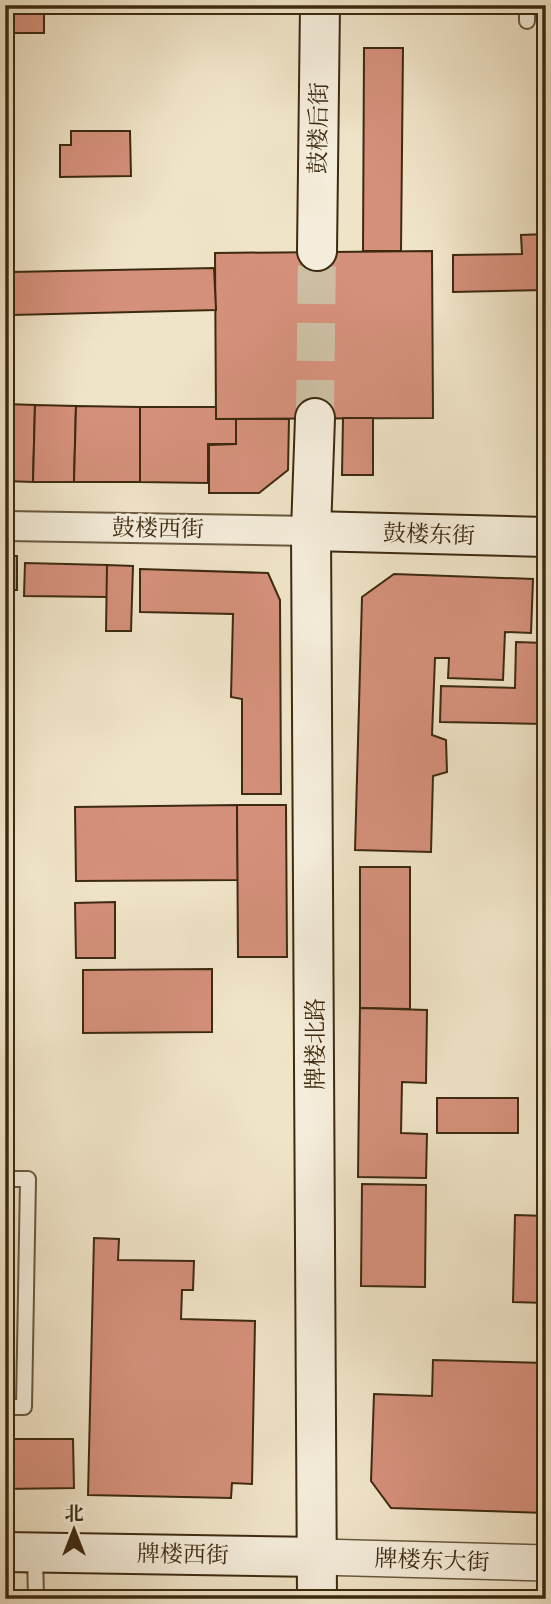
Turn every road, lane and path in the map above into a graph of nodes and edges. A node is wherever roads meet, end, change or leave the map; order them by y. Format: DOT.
graph roads {
  1 [pos="320,5"];
  2 [pos="527,5"];
  3 [pos="527,21"];
  4 [pos="317,251"];
  5 [pos="315,418"];
  6 [pos="5,526"];
  7 [pos="311,531"];
  8 [pos="546,537"];
  9 [pos="5,1179"];
  10 [pos="5,1407"];
  11 [pos="20,1552"];
  12 [pos="318,1557"];
  13 [pos="546,1563"];
  14 [pos="36,1599"];
  15 [pos="317,1599"];
  1 -- 4 [label="main road, 鼓楼后街"];
  2 -- 3 [label="lane"];
  5 -- 7 [label="main road"];
  6 -- 7 [label="street, 鼓楼西街"];
  7 -- 8 [label="main road, 鼓楼东街"];
  7 -- 12 [label="main road, 牌楼北路"];
  9 -- 10 [label="lane"];
  11 -- 12 [label="main road, 牌楼西街"];
  11 -- 14 [label="lane"];
  12 -- 13 [label="street, 牌楼东大街"];
  12 -- 15 [label="main road, 牌楼北路"];
}
